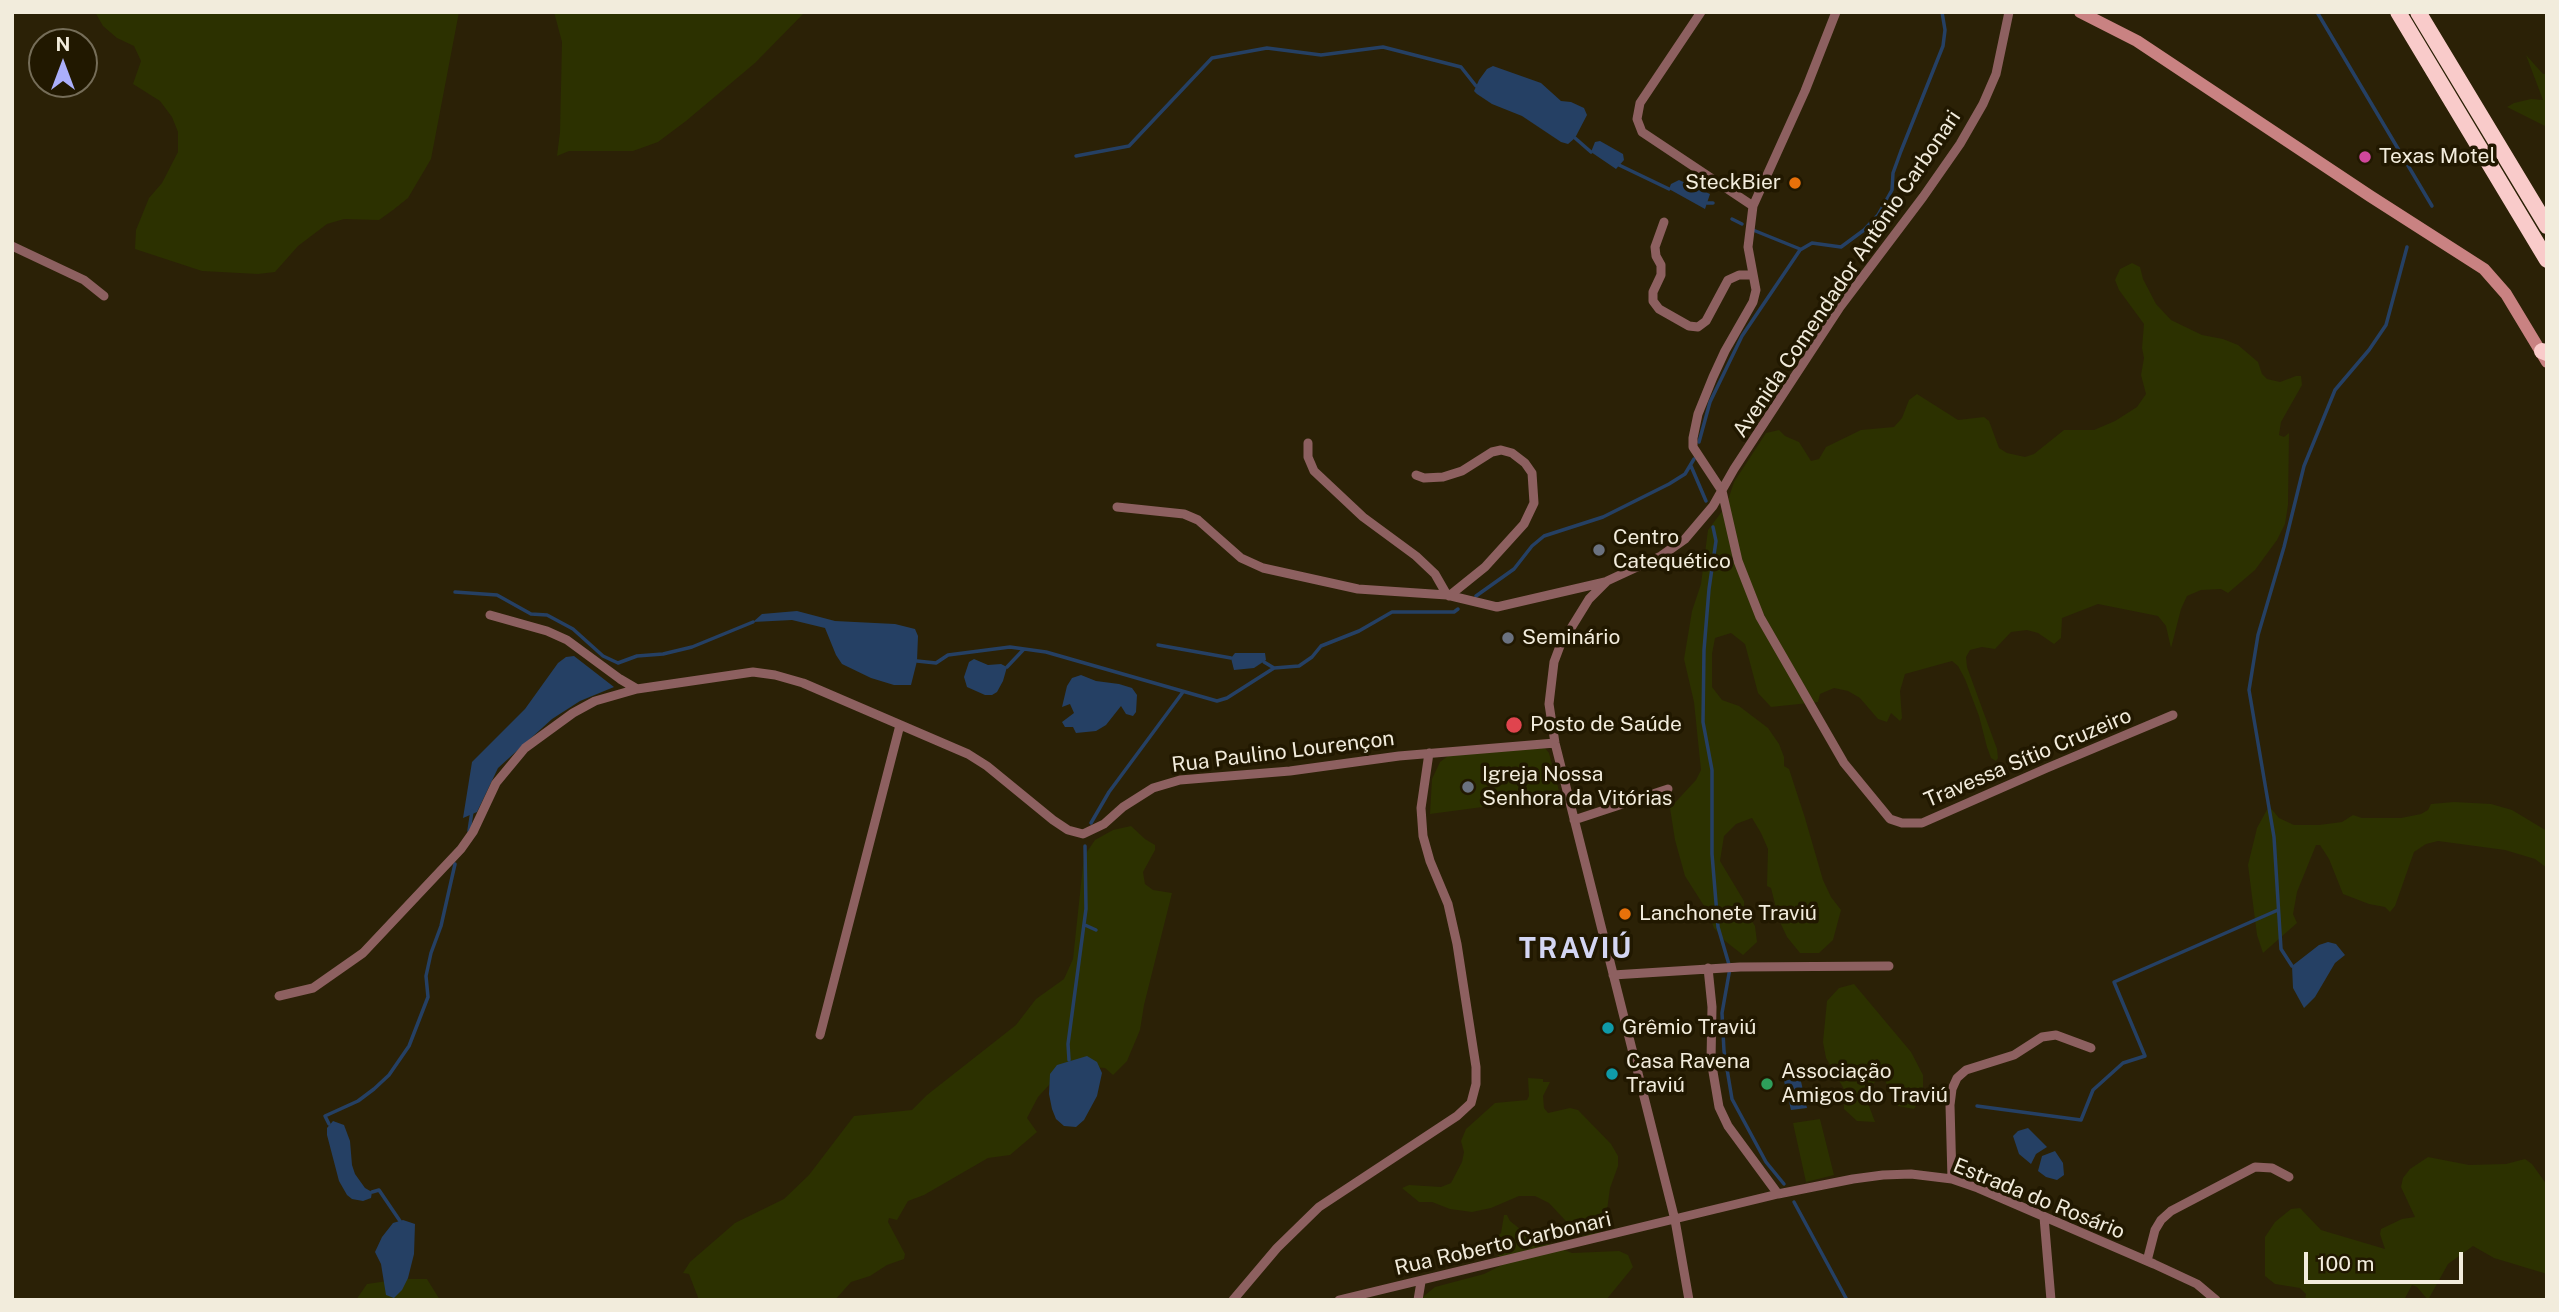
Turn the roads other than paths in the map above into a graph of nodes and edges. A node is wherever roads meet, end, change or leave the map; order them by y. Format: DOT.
graph roads {
  1 [pos="1701,12"];
  2 [pos="1836,12"];
  3 [pos="2009,12"];
  4 [pos="2080,12"];
  5 [pos="2398,12"];
  6 [pos="2418,12"];
  7 [pos="1753,206"];
  8 [pos="1664,222"];
  9 [pos="2547,226"];
  10 [pos="12,246"];
  11 [pos="2547,260"];
  12 [pos="1752,275"];
  13 [pos="104,296"];
  14 [pos="2545,355"];
  15 [pos="1308,443"];
  16 [pos="1416,475"];
  17 [pos="1722,491"];
  18 [pos="1117,506"];
  19 [pos="1607,581"];
  20 [pos="1448,596"];
  21 [pos="490,615"];
  22 [pos="637,689"];
  23 [pos="2173,715"];
  24 [pos="900,725"];
  25 [pos="1555,743"];
  26 [pos="1429,753"];
  27 [pos="1668,789"];
  28 [pos="1574,820"];
  29 [pos="1889,966"];
  30 [pos="1708,968"];
  31 [pos="1613,975"];
  32 [pos="279,996"];
  33 [pos="820,1035"];
  34 [pos="2091,1048"];
  35 [pos="2289,1177"];
  36 [pos="1952,1179"];
  37 [pos="1778,1194"];
  38 [pos="2044,1217"];
  39 [pos="1675,1220"];
  40 [pos="2147,1261"];
  41 [pos="1421,1282"];
  42 [pos="1233,1300"];
  43 [pos="1339,1300"];
  44 [pos="1418,1300"];
  45 [pos="1689,1300"];
  46 [pos="2050,1300"];
  47 [pos="2216,1300"];
  1 -- 7 [label="street"];
  2 -- 7 [label="street"];
  3 -- 17 [label="street, Avenida Comendador Antônio Carbonari"];
  4 -- 14 [label="main road"];
  5 -- 11 [label="highway"];
  6 -- 9 [label="highway"];
  7 -- 12 [label="street"];
  8 -- 12 [label="street"];
  10 -- 13 [label="street"];
  12 -- 17 [label="street"];
  15 -- 20 [label="street"];
  16 -- 20 [label="street"];
  17 -- 19 [label="street, Avenida Comendador Antônio Carbonari"];
  17 -- 23 [label="street, Travessa Sítio Cruzeiro"];
  18 -- 20 [label="street"];
  19 -- 20 [label="street"];
  19 -- 25 [label="street, Avenida Comendador Antônio Carbonari"];
  21 -- 22 [label="street"];
  22 -- 24 [label="street, Rua Paulino Lourençon"];
  22 -- 32 [label="street, Rua Paulino Lourençon"];
  24 -- 26 [label="street, Rua Paulino Lourençon"];
  24 -- 33 [label="street"];
  25 -- 26 [label="street, Rua Paulino Lourençon"];
  25 -- 28 [label="street, Avenida Comendador Antônio Carbonari"];
  26 -- 42 [label="street"];
  27 -- 28 [label="street"];
  28 -- 31 [label="street, Avenida Comendador Antônio Carbonari"];
  29 -- 30 [label="street"];
  30 -- 31 [label="street"];
  30 -- 37 [label="street"];
  31 -- 39 [label="street, Avenida Comendador Antônio Carbonari"];
  34 -- 36 [label="street"];
  35 -- 40 [label="street"];
  36 -- 37 [label="street, Estrada do Rosário"];
  36 -- 38 [label="street, Estrada do Rosário"];
  37 -- 39 [label="street, Estrada do Rosário"];
  38 -- 40 [label="street, Estrada do Rosário"];
  38 -- 46 [label="street"];
  39 -- 41 [label="street, Rua Roberto Carbonari"];
  39 -- 45 [label="street, Avenida Comendador Antônio Carbonari"];
  40 -- 47 [label="street, Estrada do Rosário"];
  41 -- 43 [label="street, Rua Roberto Carbonari"];
  41 -- 44 [label="street"];
}
